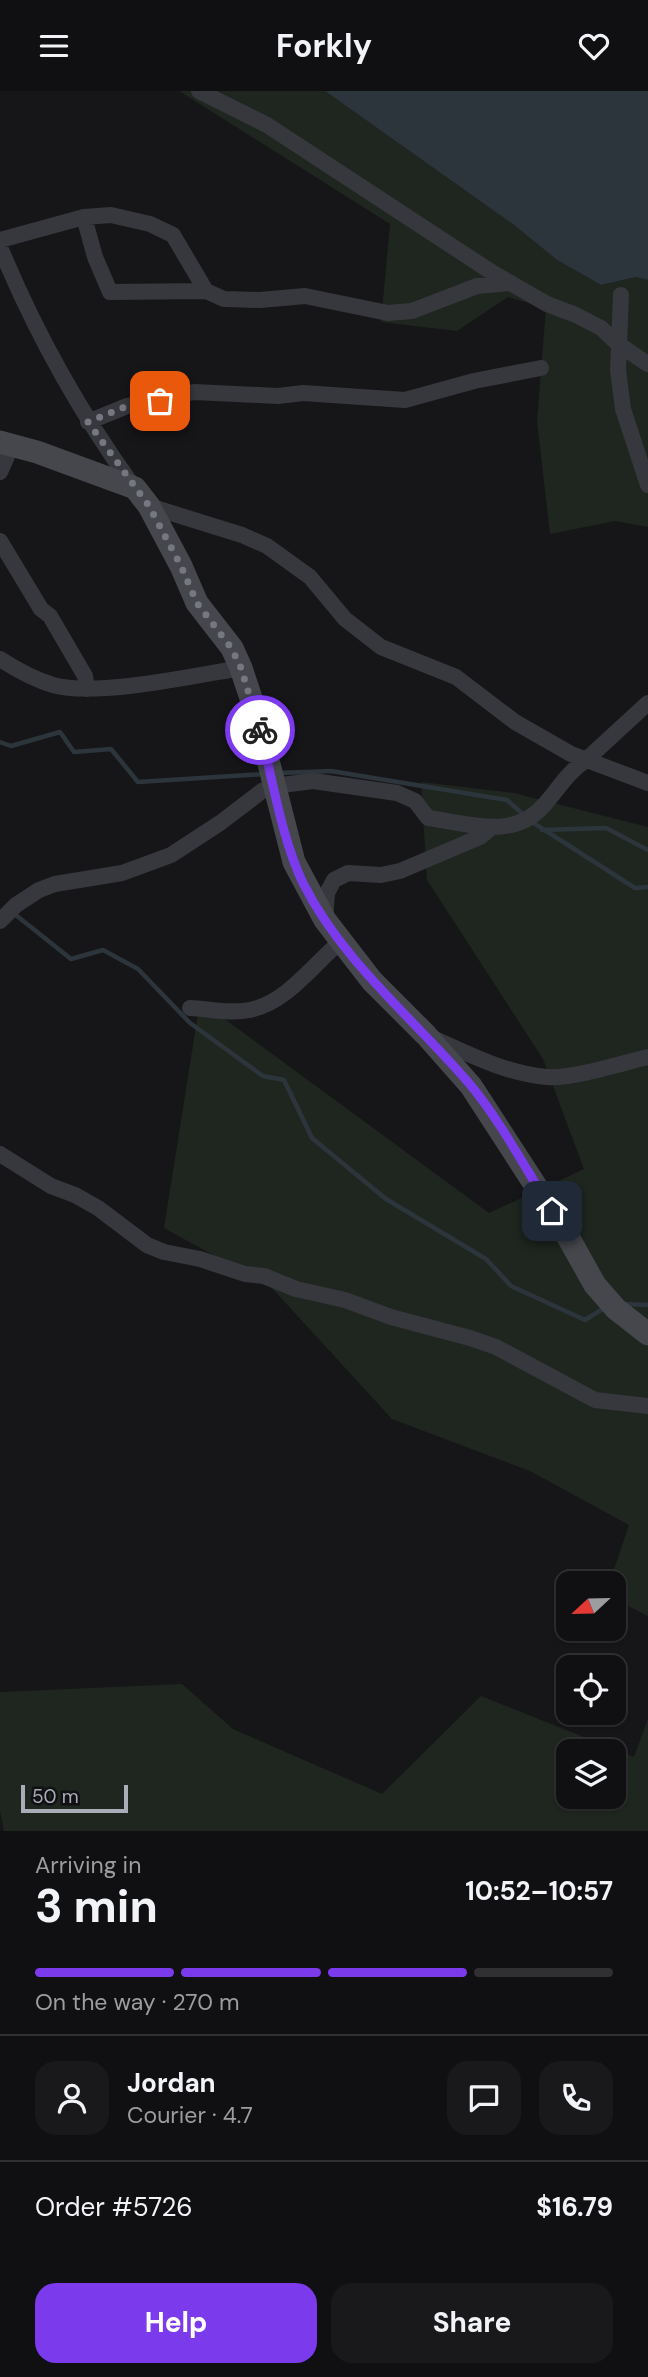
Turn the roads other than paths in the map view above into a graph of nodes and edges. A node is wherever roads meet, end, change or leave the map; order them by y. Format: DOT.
graph roads {
  1 [pos="199,91"];
  2 [pos="84,217"];
  3 [pos="0,240"];
  4 [pos="0,247"];
  5 [pos="511,283"];
  6 [pos="206,291"];
  7 [pos="621,295"];
  8 [pos="618,344"];
  9 [pos="648,364"];
  10 [pos="541,368"];
  11 [pos="88,422"];
  12 [pos="6,443"];
  13 [pos="0,472"];
  14 [pos="648,485"];
  15 [pos="135,488"];
  16 [pos="149,506"];
  17 [pos="0,541"];
  18 [pos="0,659"];
  19 [pos="241,668"];
  20 [pos="88,689"];
  21 [pos="648,703"];
  22 [pos="586,760"];
  23 [pos="648,783"];
  24 [pos="274,786"];
  25 [pos="491,828"];
  26 [pos="325,919"];
  27 [pos="0,921"];
  28 [pos="340,942"];
  29 [pos="190,1008"];
  30 [pos="426,1035"];
  31 [pos="648,1057"];
  32 [pos="0,1154"];
  33 [pos="648,1333"];
  34 [pos="648,1406"];
  1 -- 5 [label="street"];
  2 -- 3 [label="street"];
  2 -- 6 [label="street"];
  2 -- 6 [label="street"];
  4 -- 11 [label="street"];
  5 -- 6 [label="street"];
  5 -- 8 [label="street"];
  7 -- 8 [label="street"];
  8 -- 9 [label="street"];
  8 -- 14 [label="street"];
  10 -- 11 [label="street"];
  11 -- 15 [label="street"];
  12 -- 13 [label="street"];
  12 -- 15 [label="street"];
  15 -- 16 [label="street"];
  16 -- 19 [label="street"];
  16 -- 22 [label="street"];
  17 -- 20 [label="street"];
  18 -- 20 [label="street"];
  19 -- 20 [label="street"];
  19 -- 24 [label="street"];
  21 -- 22 [label="street"];
  22 -- 23 [label="street"];
  22 -- 25 [label="street"];
  24 -- 25 [label="street"];
  24 -- 26 [label="street"];
  24 -- 27 [label="street"];
  25 -- 26 [label="street"];
  26 -- 28 [label="street"];
  28 -- 29 [label="street"];
  28 -- 30 [label="street"];
  30 -- 31 [label="street"];
  30 -- 33 [label="street"];
  32 -- 34 [label="street"];
}
